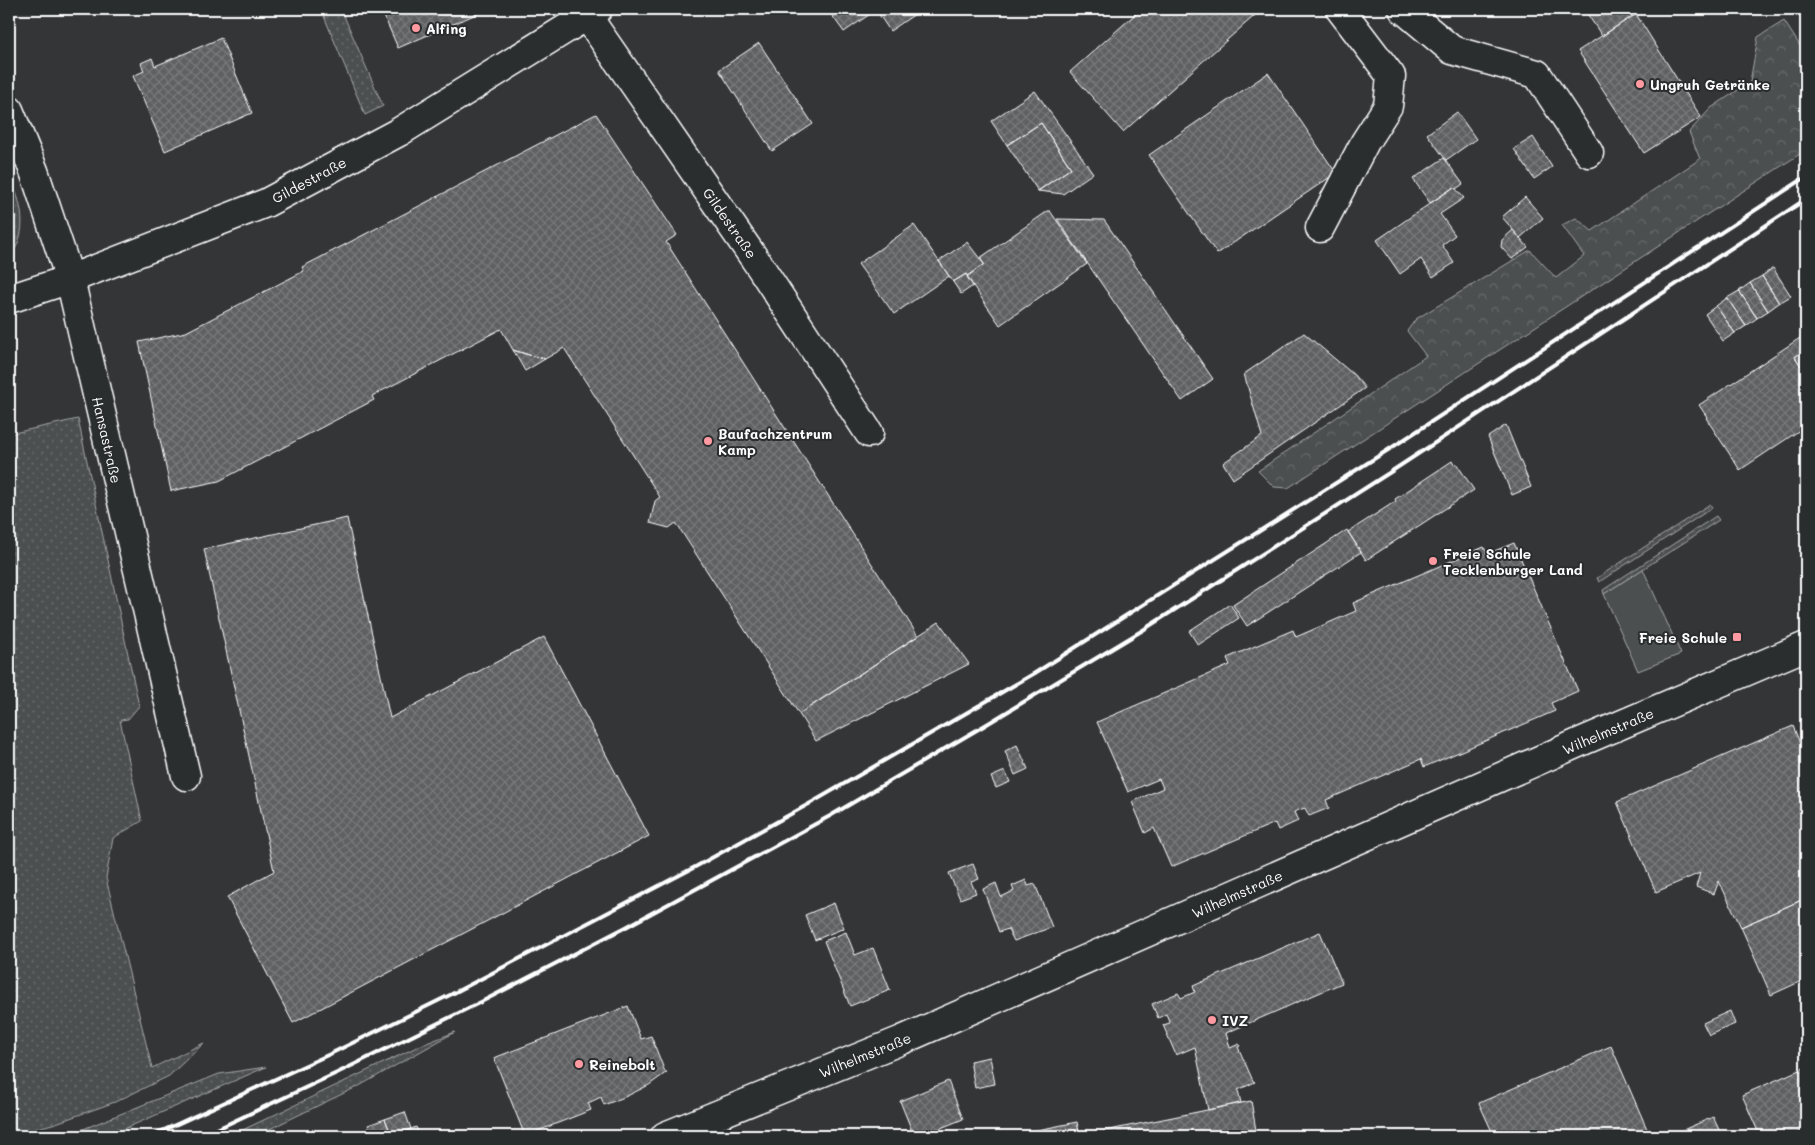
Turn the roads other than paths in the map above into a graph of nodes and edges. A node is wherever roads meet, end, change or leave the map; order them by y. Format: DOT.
graph roads {
  1 [pos="1340,9"];
  2 [pos="1403,9"];
  3 [pos="593,13"];
  4 [pos="9,110"];
  5 [pos="1589,153"];
  6 [pos="1320,228"];
  7 [pos="70,279"];
  8 [pos="9,299"];
  9 [pos="869,432"];
  10 [pos="1806,646"];
  11 [pos="186,776"];
  12 [pos="665,1136"];
  1 -- 6 [label="street"];
  2 -- 5 [label="street"];
  3 -- 7 [label="street, Gildestraße"];
  3 -- 9 [label="street, Gildestraße"];
  4 -- 7 [label="street, Hansastraße"];
  7 -- 8 [label="street, Gildestraße"];
  7 -- 11 [label="street, Hansastraße"];
  10 -- 12 [label="street, Wilhelmstraße"];
}
